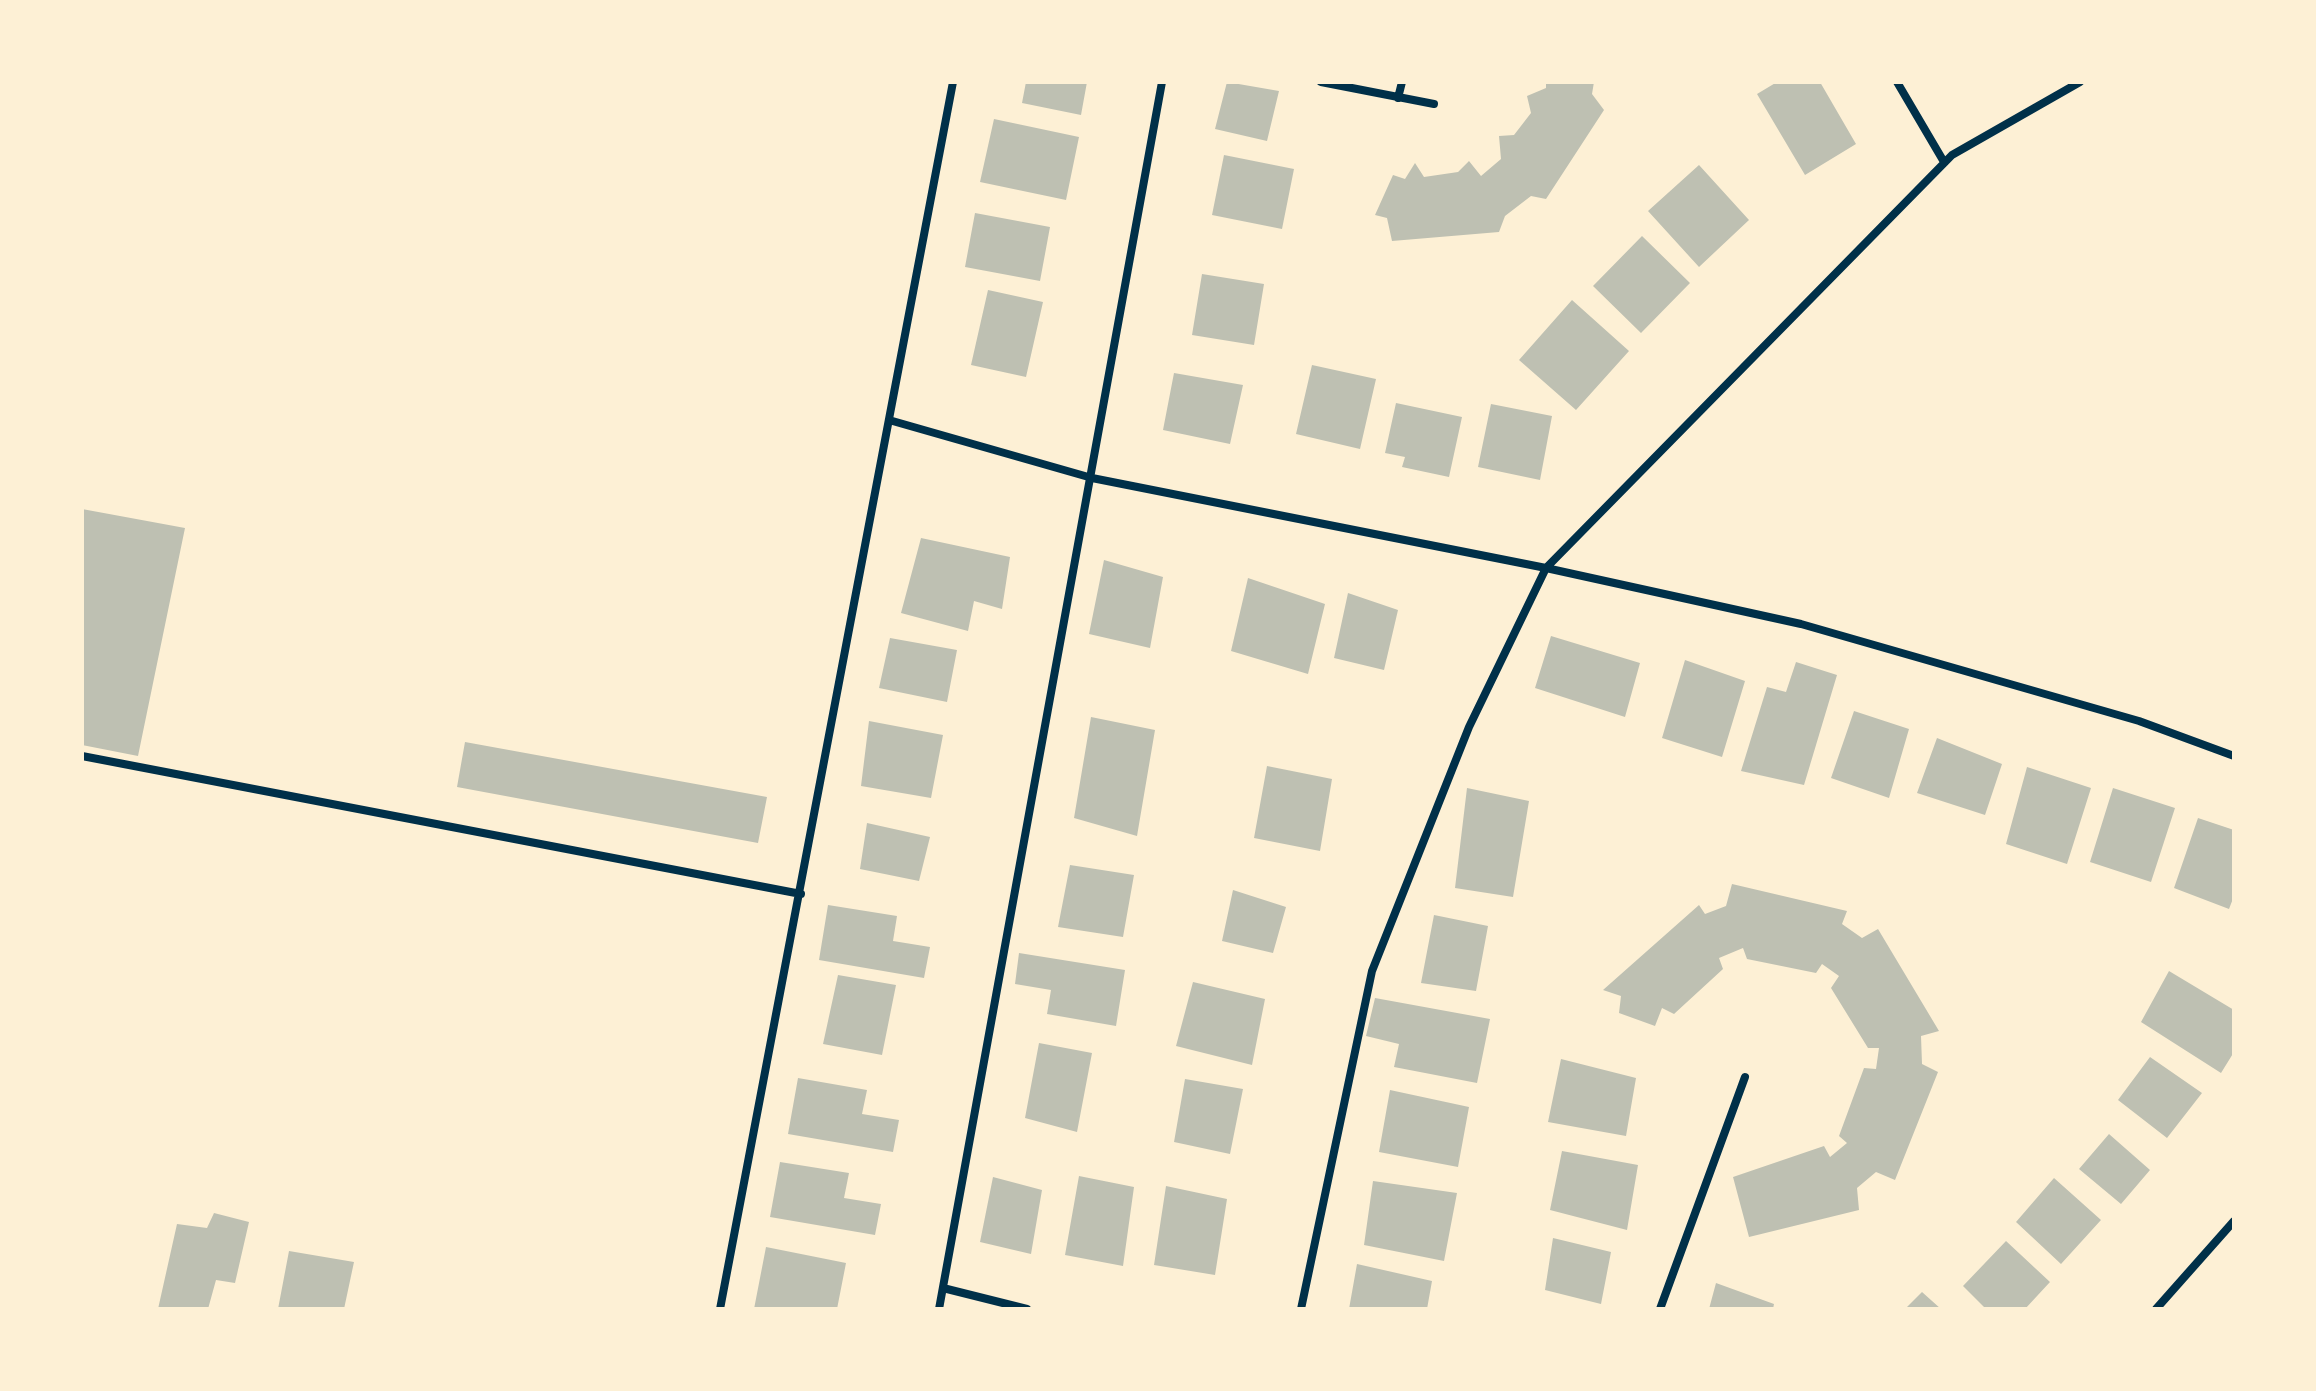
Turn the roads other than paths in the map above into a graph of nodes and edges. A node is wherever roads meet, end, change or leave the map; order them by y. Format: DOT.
graph roads {
  1 [pos="953,82"];
  2 [pos="1162,82"];
  3 [pos="1321,82"];
  4 [pos="1402,82"];
  5 [pos="1897,82"];
  6 [pos="2080,82"];
  7 [pos="1398,98"];
  8 [pos="1434,104"];
  9 [pos="1944,162"];
  10 [pos="889,420"];
  11 [pos="1092,478"];
  12 [pos="1546,568"];
  13 [pos="82,756"];
  14 [pos="2234,756"];
  15 [pos="801,894"];
  16 [pos="1745,1077"];
  17 [pos="2234,1221"];
  18 [pos="943,1288"];
  19 [pos="720,1309"];
  20 [pos="939,1309"];
  21 [pos="1027,1309"];
  22 [pos="1301,1309"];
  23 [pos="1660,1309"];
  24 [pos="2156,1309"];
  1 -- 10 [label="street"];
  2 -- 11 [label="street"];
  3 -- 7 [label="street"];
  4 -- 7 [label="street"];
  5 -- 9 [label="street"];
  6 -- 9 [label="street"];
  7 -- 8 [label="street"];
  9 -- 12 [label="street"];
  10 -- 11 [label="street"];
  10 -- 15 [label="street"];
  11 -- 12 [label="street"];
  11 -- 18 [label="street"];
  12 -- 14 [label="street"];
  12 -- 22 [label="street"];
  13 -- 15 [label="street"];
  15 -- 19 [label="street"];
  16 -- 23 [label="street"];
  17 -- 24 [label="street"];
  18 -- 20 [label="street"];
  18 -- 21 [label="street"];
}
